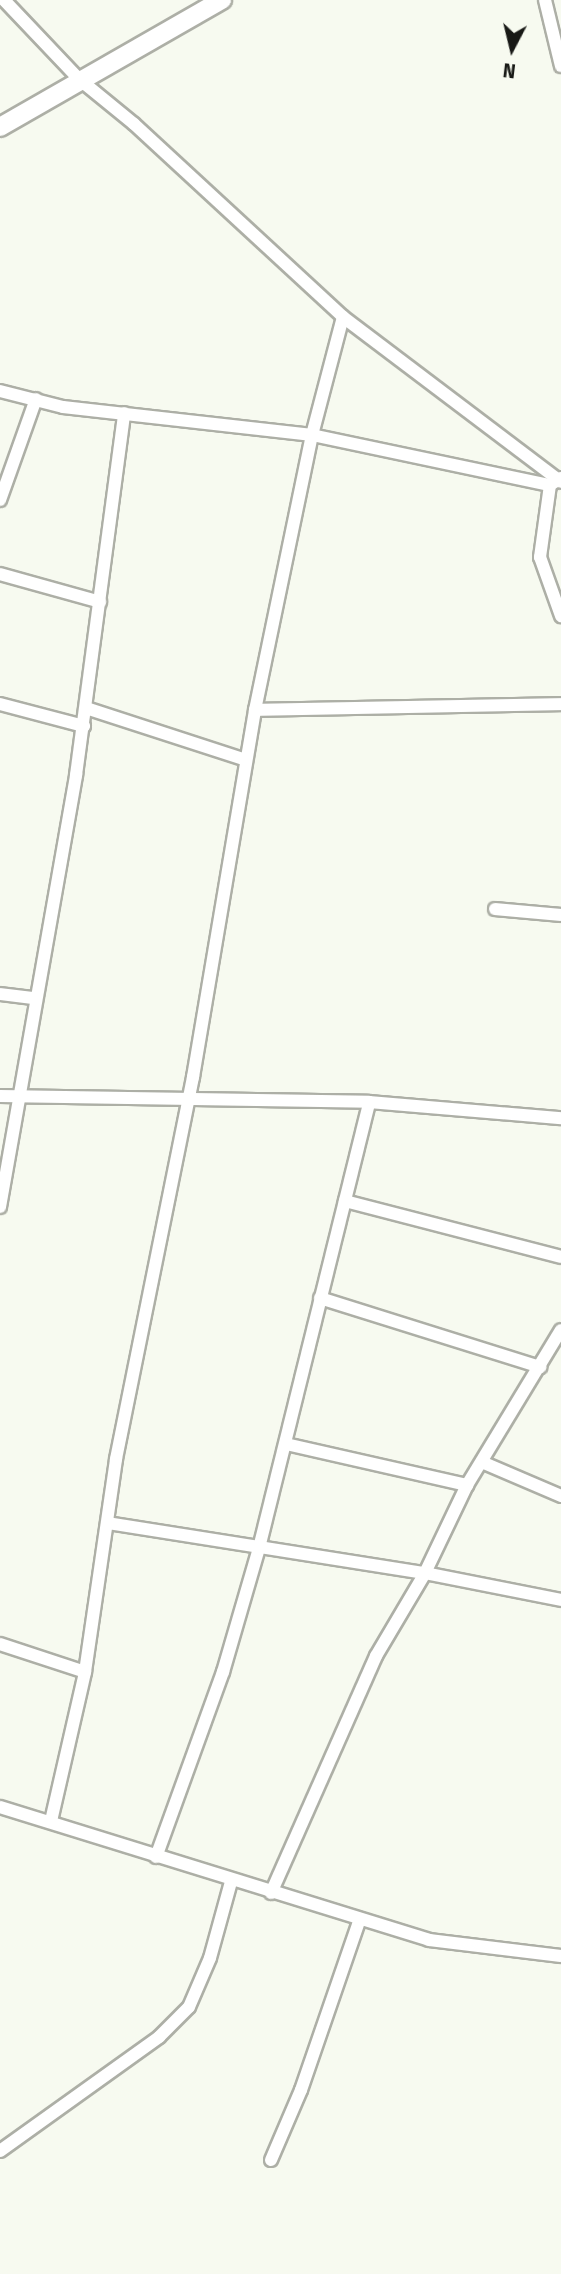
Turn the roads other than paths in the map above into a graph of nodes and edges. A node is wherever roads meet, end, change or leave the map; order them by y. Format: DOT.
graph roads {
  1 [pos="4,0"];
  2 [pos="222,0"];
  3 [pos="545,0"];
  4 [pos="561,66"];
  5 [pos="79,79"];
  6 [pos="0,127"];
  7 [pos="343,317"];
  8 [pos="0,391"];
  9 [pos="36,399"];
  10 [pos="124,413"];
  11 [pos="312,435"];
  12 [pos="558,481"];
  13 [pos="0,500"];
  14 [pos="0,574"];
  15 [pos="100,602"];
  16 [pos="561,616"];
  17 [pos="0,704"];
  18 [pos="561,704"];
  19 [pos="86,708"];
  20 [pos="255,710"];
  21 [pos="84,726"];
  22 [pos="246,760"];
  23 [pos="495,909"];
  24 [pos="561,915"];
  25 [pos="0,994"];
  26 [pos="33,998"];
  27 [pos="0,1096"];
  28 [pos="18,1096"];
  29 [pos="187,1097"];
  30 [pos="369,1102"];
  31 [pos="561,1118"];
  32 [pos="345,1201"];
  33 [pos="0,1207"];
  34 [pos="561,1257"];
  35 [pos="320,1298"];
  36 [pos="561,1330"];
  37 [pos="540,1367"];
  38 [pos="286,1444"];
  39 [pos="484,1463"];
  40 [pos="467,1485"];
  41 [pos="561,1496"];
  42 [pos="108,1523"];
  43 [pos="259,1548"];
  44 [pos="425,1573"];
  45 [pos="561,1600"];
  46 [pos="0,1644"];
  47 [pos="85,1672"];
  48 [pos="0,1807"];
  49 [pos="51,1821"];
  50 [pos="156,1857"];
  51 [pos="231,1882"];
  52 [pos="271,1893"];
  53 [pos="360,1919"];
  54 [pos="561,1956"];
  55 [pos="0,2151"];
  56 [pos="271,2160"];
  1 -- 5 [label="street"];
  2 -- 5 [label="street"];
  3 -- 4 [label="street"];
  5 -- 6 [label="street"];
  5 -- 7 [label="street"];
  7 -- 11 [label="street"];
  7 -- 12 [label="street"];
  8 -- 9 [label="street"];
  9 -- 10 [label="street"];
  9 -- 13 [label="street"];
  10 -- 11 [label="street"];
  10 -- 15 [label="street"];
  11 -- 12 [label="street"];
  11 -- 20 [label="street"];
  12 -- 16 [label="street"];
  14 -- 15 [label="street"];
  15 -- 19 [label="street"];
  17 -- 21 [label="street"];
  18 -- 20 [label="street"];
  19 -- 21 [label="street"];
  19 -- 22 [label="street"];
  20 -- 22 [label="street"];
  21 -- 26 [label="street"];
  22 -- 29 [label="street"];
  23 -- 24 [label="street"];
  25 -- 26 [label="street"];
  26 -- 28 [label="street"];
  27 -- 28 [label="street"];
  28 -- 29 [label="street"];
  28 -- 33 [label="street"];
  29 -- 30 [label="street"];
  29 -- 42 [label="street"];
  30 -- 31 [label="street"];
  30 -- 32 [label="street"];
  32 -- 34 [label="street"];
  32 -- 35 [label="street"];
  35 -- 37 [label="street"];
  35 -- 38 [label="street"];
  36 -- 37 [label="street"];
  37 -- 39 [label="street"];
  38 -- 40 [label="street"];
  38 -- 43 [label="street"];
  39 -- 40 [label="street"];
  39 -- 41 [label="street"];
  40 -- 44 [label="street"];
  42 -- 43 [label="street"];
  42 -- 47 [label="street"];
  43 -- 44 [label="street"];
  43 -- 50 [label="street"];
  44 -- 45 [label="street"];
  44 -- 52 [label="street"];
  46 -- 47 [label="street"];
  47 -- 49 [label="street"];
  48 -- 49 [label="street"];
  49 -- 50 [label="street"];
  50 -- 51 [label="street"];
  51 -- 52 [label="street"];
  51 -- 55 [label="street"];
  52 -- 53 [label="street"];
  53 -- 54 [label="street"];
  53 -- 56 [label="street"];
}
